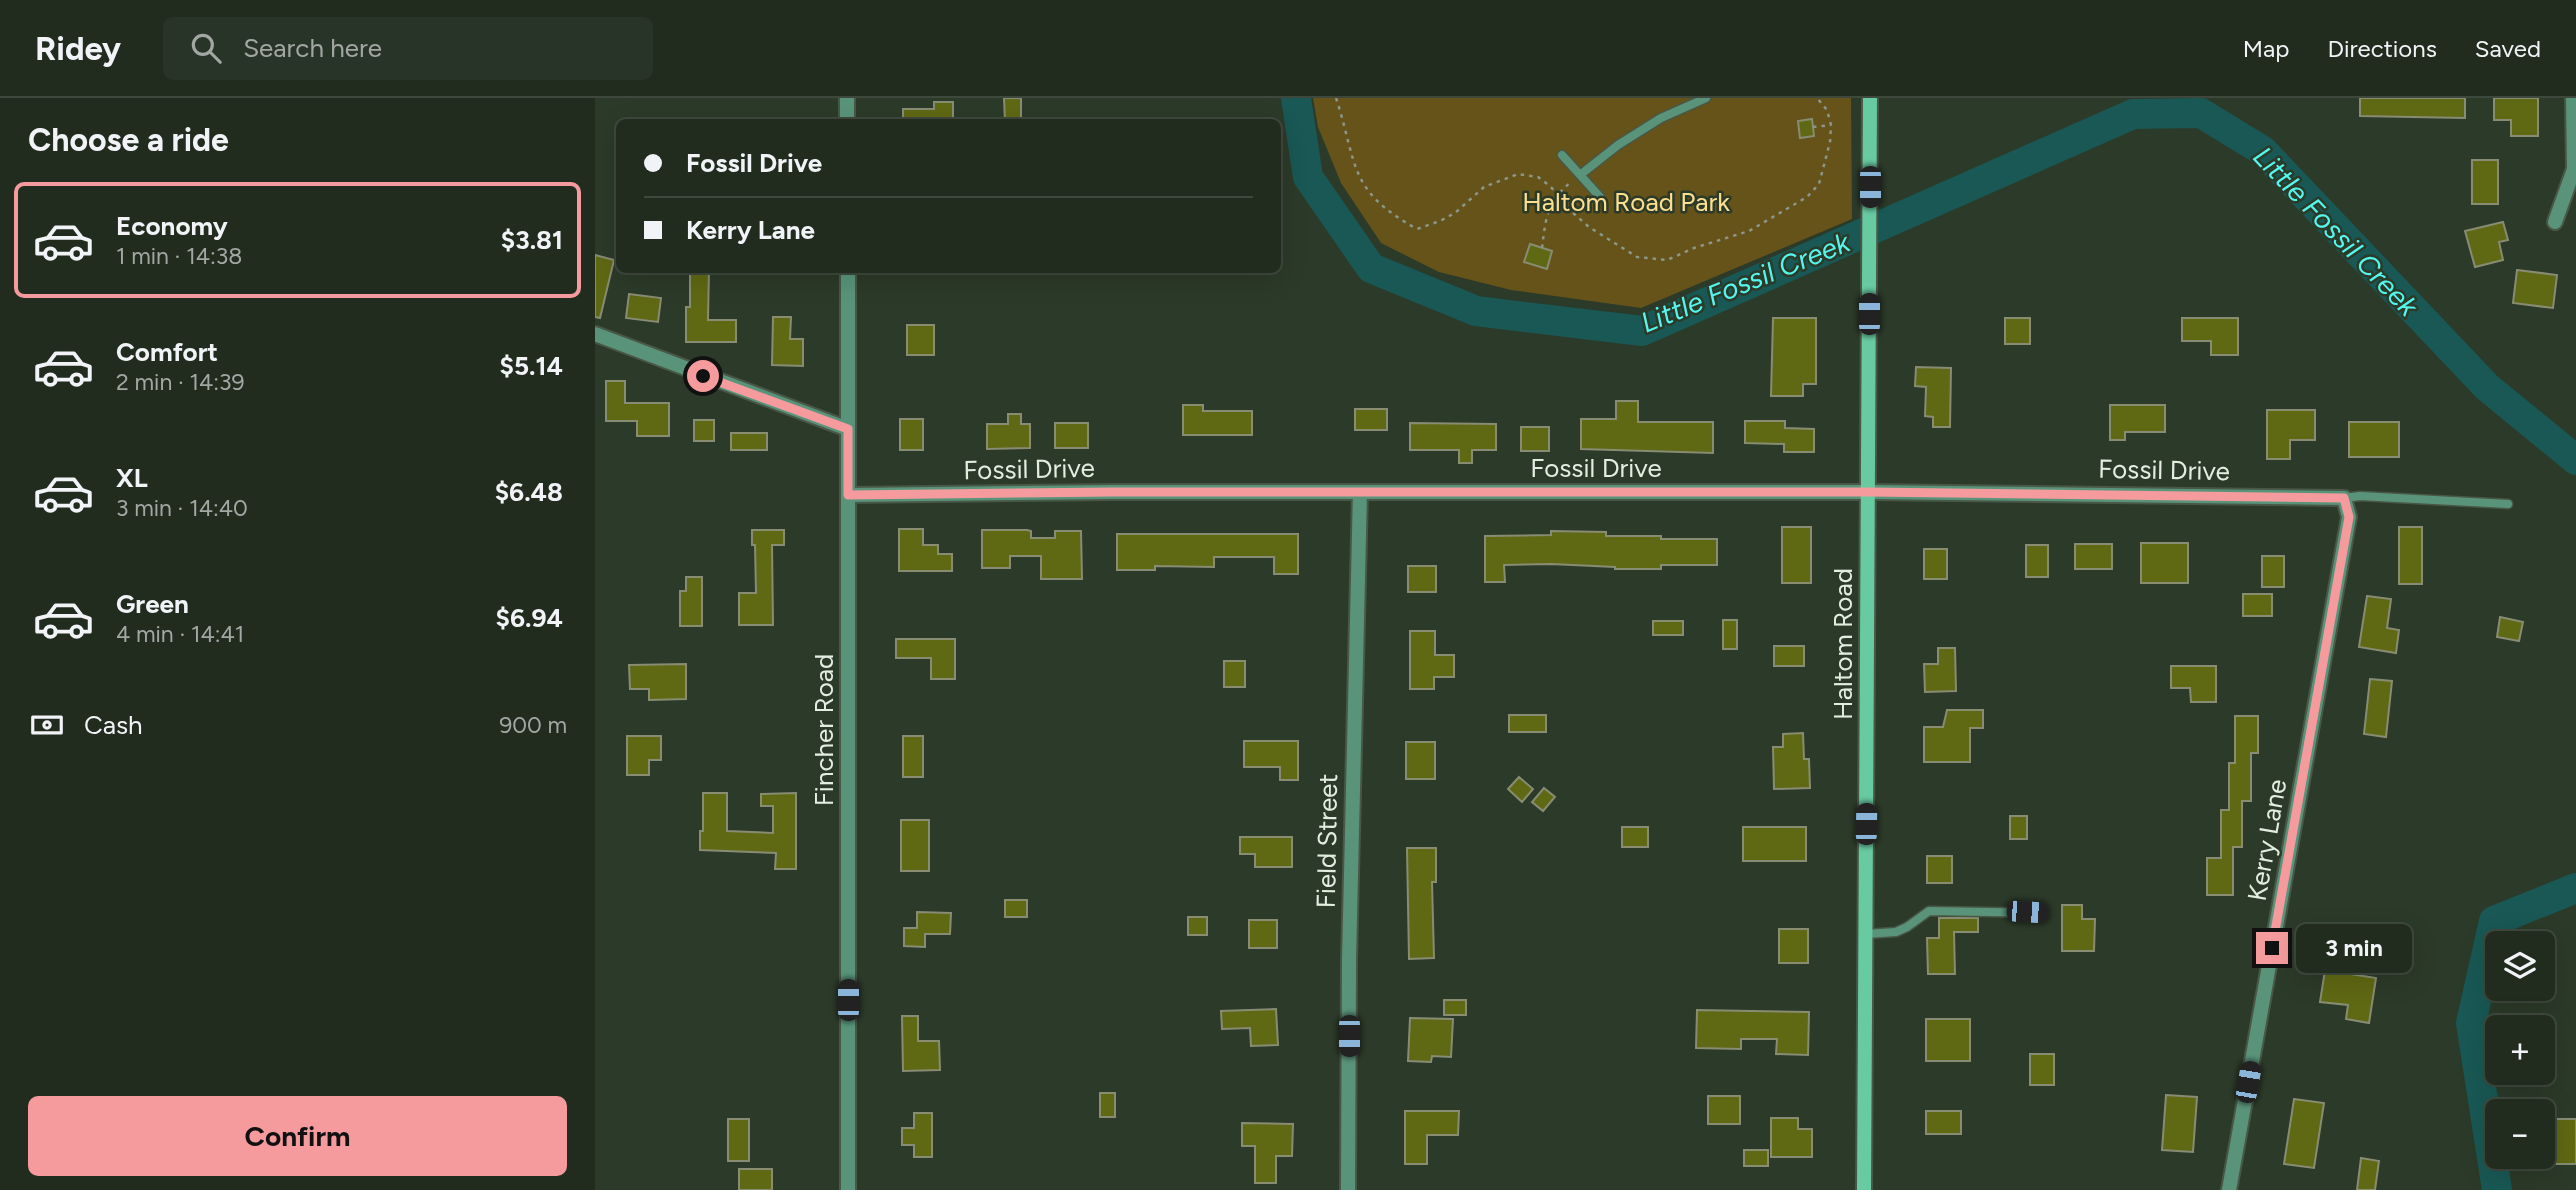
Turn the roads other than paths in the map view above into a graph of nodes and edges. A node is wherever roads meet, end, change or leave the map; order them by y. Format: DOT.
graph roads {
  1 [pos="847,98"];
  2 [pos="1706,98"];
  3 [pos="1870,98"];
  4 [pos="2573,98"];
  5 [pos="847,119"];
  6 [pos="1562,155"];
  7 [pos="1580,175"];
  8 [pos="1600,197"];
  9 [pos="2555,222"];
  10 [pos="848,273"];
  11 [pos="595,334"];
  12 [pos="848,429"];
  13 [pos="1360,492"];
  14 [pos="1869,492"];
  15 [pos="848,495"];
  16 [pos="2344,498"];
  17 [pos="2508,504"];
  18 [pos="2042,913"];
  19 [pos="1866,934"];
  20 [pos="848,1190"];
  21 [pos="1348,1190"];
  22 [pos="1864,1190"];
  23 [pos="2229,1190"];
  1 -- 5 [label="street"];
  2 -- 7 [label="lane"];
  3 -- 14 [label="main road, Haltom Road"];
  4 -- 9 [label="street"];
  6 -- 7 [label="lane"];
  7 -- 8 [label="lane"];
  10 -- 12 [label="street, Fincher Road"];
  11 -- 12 [label="street"];
  12 -- 15 [label="street, Fincher Road"];
  13 -- 14 [label="street, Fossil Drive"];
  13 -- 15 [label="street, Fossil Drive"];
  13 -- 21 [label="street, Field Street"];
  14 -- 16 [label="street, Fossil Drive"];
  14 -- 19 [label="main road, Haltom Road"];
  15 -- 20 [label="street, Fincher Road"];
  16 -- 17 [label="lane"];
  16 -- 23 [label="street, Kerry Lane"];
  18 -- 19 [label="lane"];
  19 -- 22 [label="main road, Haltom Road"];
}
